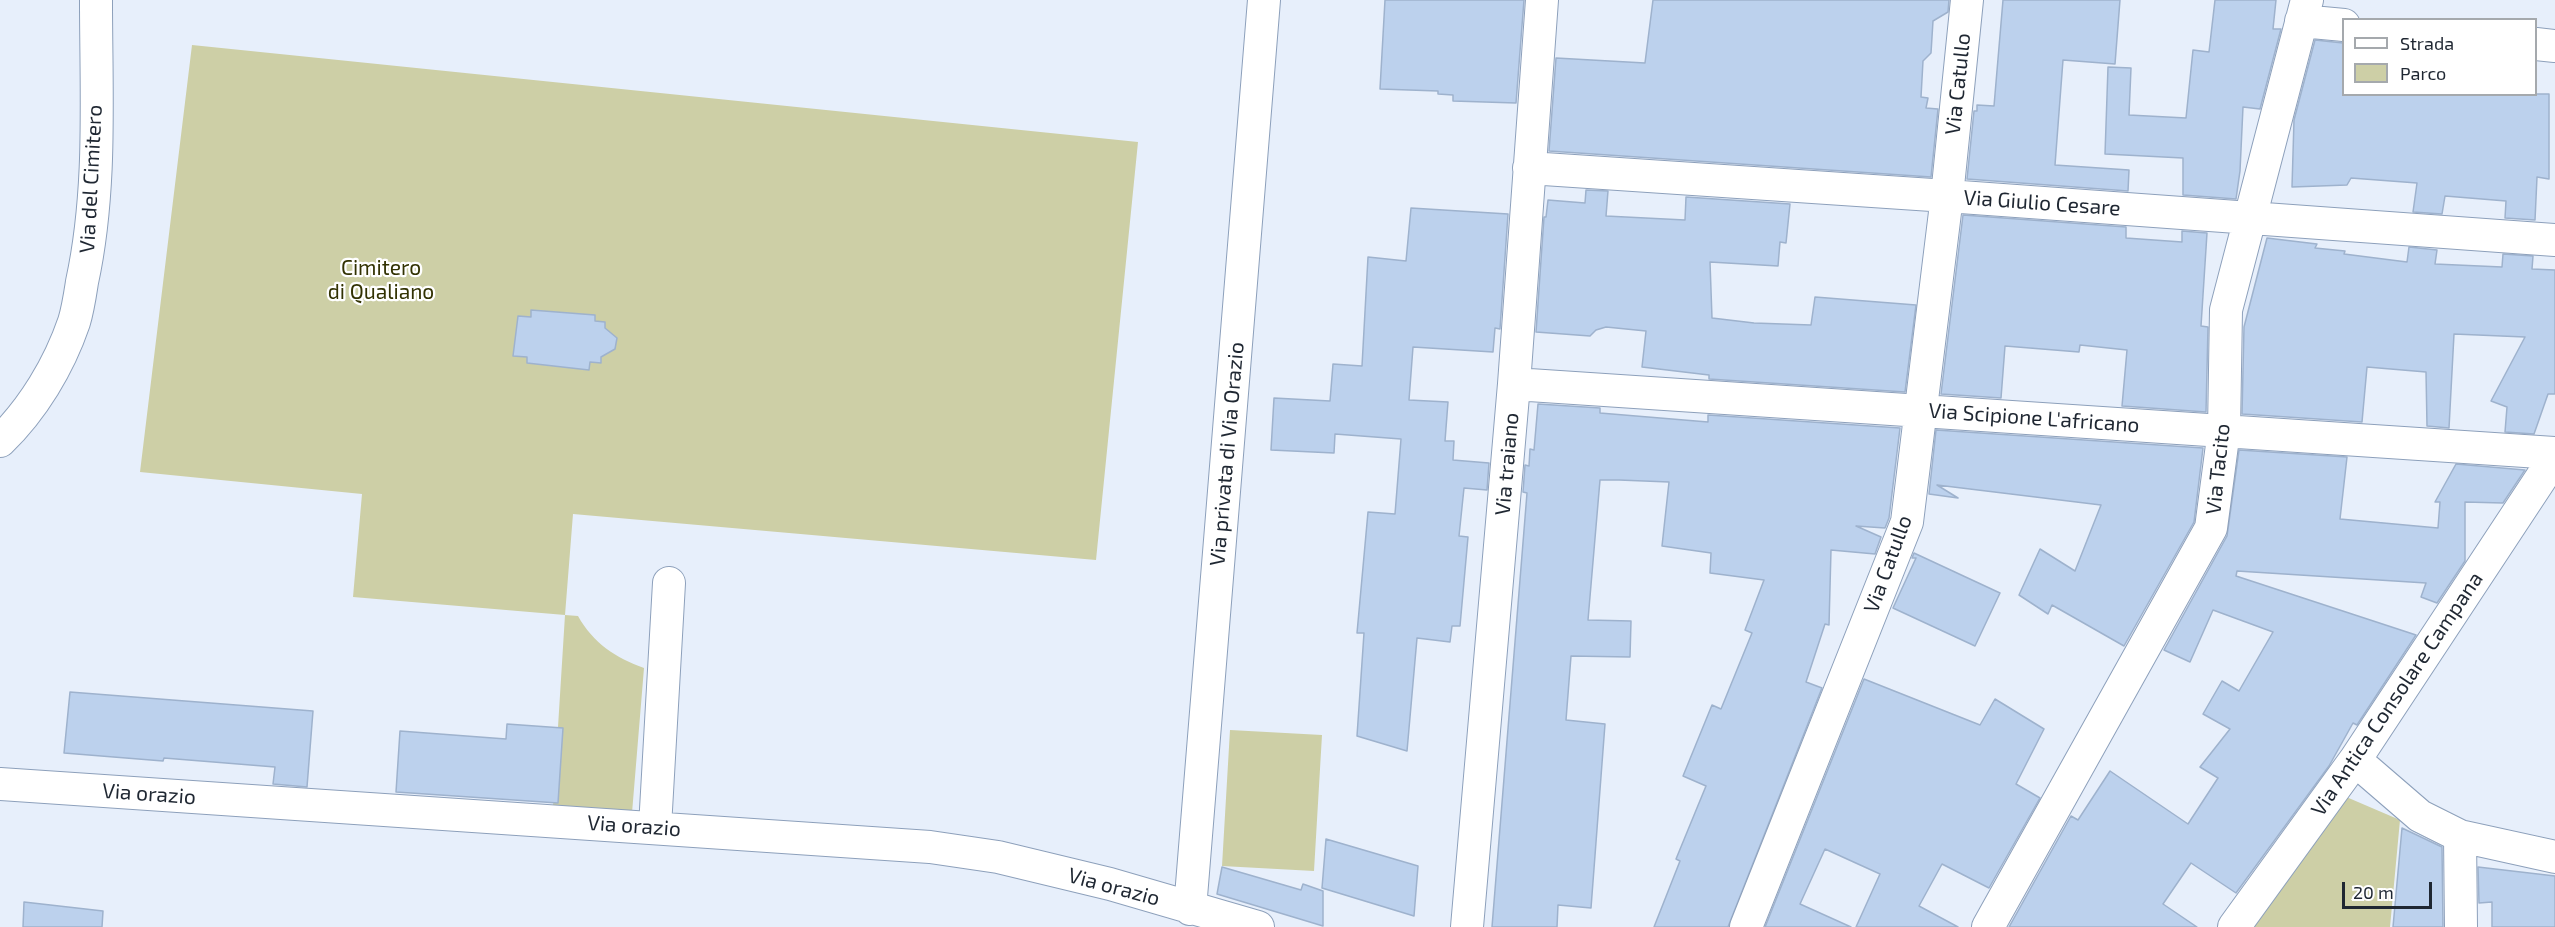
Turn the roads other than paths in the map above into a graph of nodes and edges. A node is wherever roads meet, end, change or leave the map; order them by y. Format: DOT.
graph roads {
  1 [pos="96,0"];
  2 [pos="1264,0"];
  3 [pos="1542,0"];
  4 [pos="1967,0"];
  5 [pos="2304,10"];
  6 [pos="2342,25"];
  7 [pos="2537,44"];
  8 [pos="2555,46"];
  9 [pos="1529,168"];
  10 [pos="1947,196"];
  11 [pos="2250,218"];
  12 [pos="2555,240"];
  13 [pos="1514,384"];
  14 [pos="1921,411"];
  15 [pos="2224,430"];
  16 [pos="0,441"];
  17 [pos="2555,455"];
  18 [pos="669,583"];
  19 [pos="2355,760"];
  20 [pos="0,784"];
  21 [pos="655,827"];
  22 [pos="2460,836"];
  23 [pos="2555,857"];
  24 [pos="1190,909"];
  25 [pos="1258,927"];
  26 [pos="1467,927"];
  27 [pos="1746,927"];
  28 [pos="1988,927"];
  29 [pos="2234,927"];
  30 [pos="2461,927"];
  1 -- 16 [label="street, Via del Cimitero"];
  2 -- 24 [label="street, Via privata di Via Orazio"];
  3 -- 9 [label="street, Via traiano"];
  4 -- 10 [label="street, Via Catullo"];
  5 -- 6 [label="street"];
  5 -- 11 [label="street, Via Tacito"];
  7 -- 8 [label="street"];
  9 -- 10 [label="street, Via Giulio Cesare"];
  9 -- 13 [label="street, Via traiano"];
  10 -- 11 [label="street, Via Giulio Cesare"];
  10 -- 14 [label="street, Via Catullo"];
  11 -- 12 [label="street, Via Giulio Cesare"];
  11 -- 15 [label="street, Via Tacito"];
  13 -- 14 [label="street, Via Scipione L'africano"];
  13 -- 26 [label="street, Via traiano"];
  14 -- 15 [label="street, Via Scipione L'africano"];
  14 -- 27 [label="street, Via Catullo"];
  15 -- 17 [label="street, Via Scipione L'africano"];
  15 -- 28 [label="street, Via Tacito"];
  17 -- 19 [label="street, Via Antica Consolare Campana"];
  18 -- 21 [label="street"];
  19 -- 22 [label="street"];
  19 -- 29 [label="street, Via Antica Consolare Campana"];
  20 -- 21 [label="street, Via orazio"];
  21 -- 24 [label="street, Via orazio"];
  22 -- 23 [label="street"];
  22 -- 30 [label="street"];
  24 -- 25 [label="street, Via orazio"];
}
